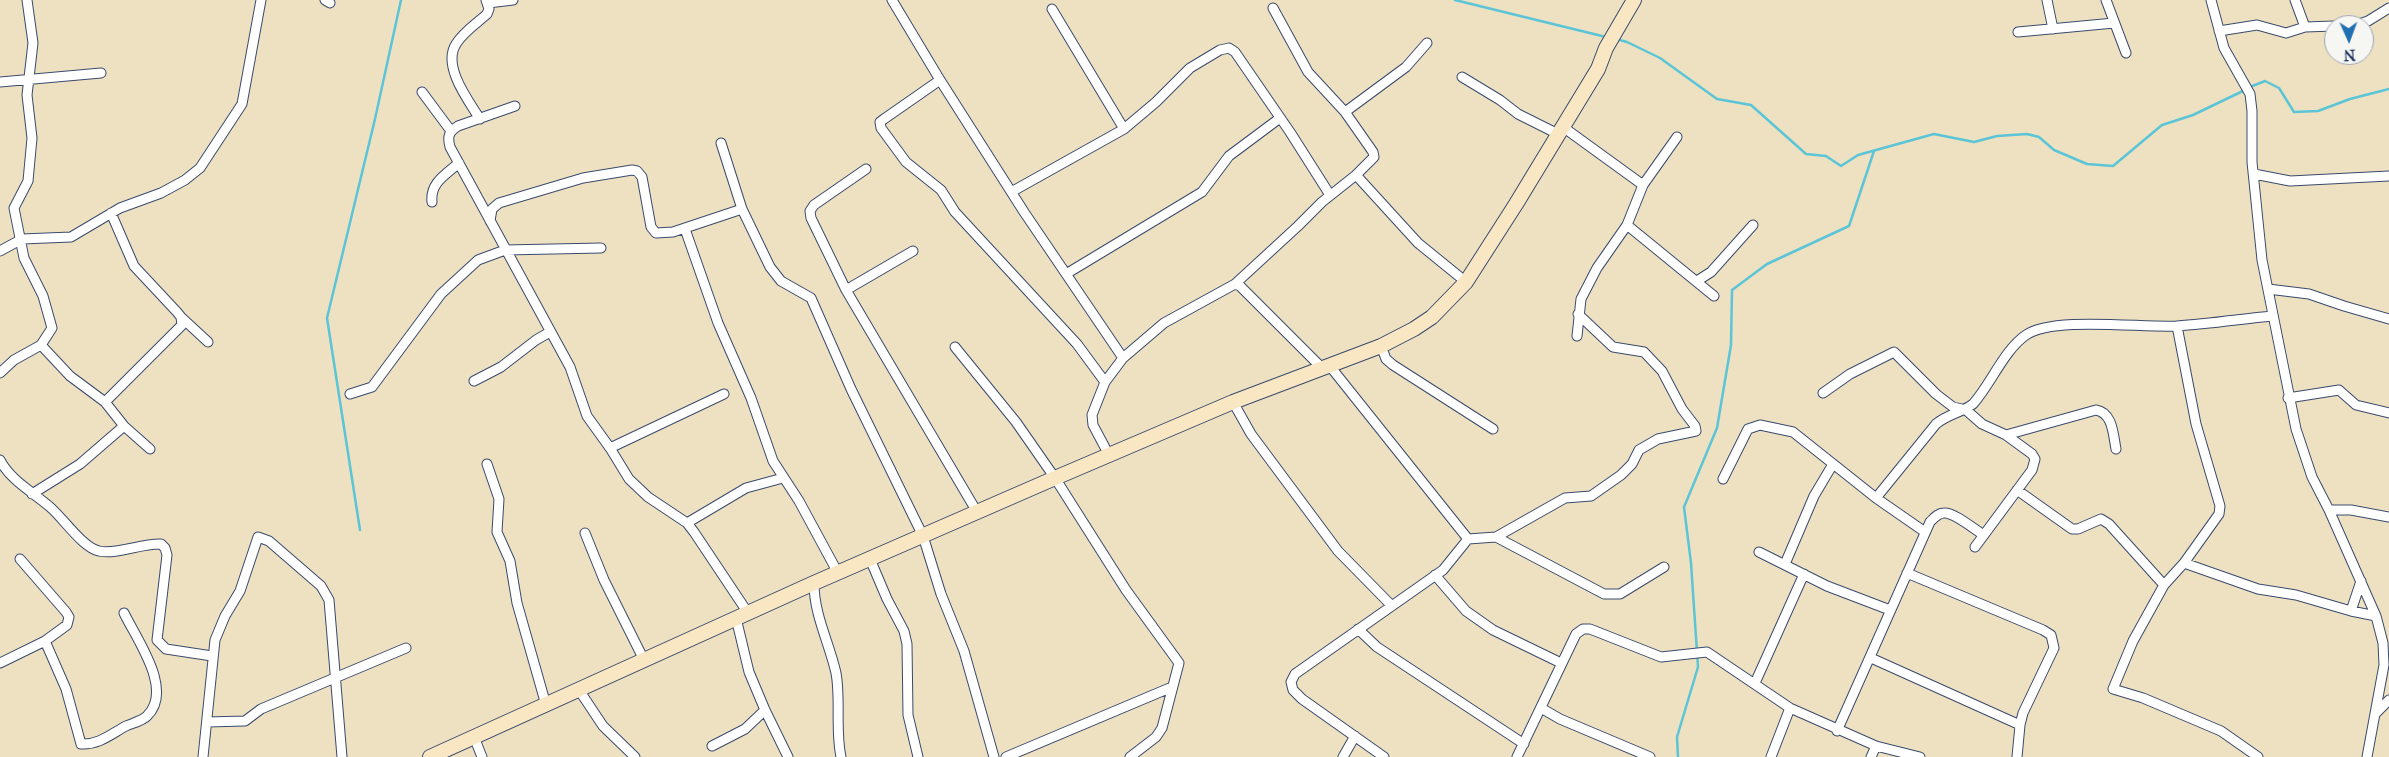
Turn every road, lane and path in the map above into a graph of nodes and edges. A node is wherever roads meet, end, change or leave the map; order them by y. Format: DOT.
graph roads {
  1 [pos="27,0"];
  2 [pos="261,0"];
  3 [pos="513,0"];
  4 [pos="892,0"];
  5 [pos="1634,0"];
  6 [pos="2047,0"];
  7 [pos="2106,0"];
  8 [pos="2211,0"];
  9 [pos="2295,0"];
  10 [pos="487,1"];
  11 [pos="1273,8"];
  12 [pos="2389,8"];
  13 [pos="1052,9"];
  14 [pos="2374,17"];
  15 [pos="2114,23"];
  16 [pos="2324,26"];
  17 [pos="2305,27"];
  18 [pos="2053,29"];
  19 [pos="2219,31"];
  20 [pos="2018,32"];
  21 [pos="1427,43"];
  22 [pos="2126,53"];
  23 [pos="101,73"];
  24 [pos="1462,77"];
  25 [pos="28,80"];
  26 [pos="940,80"];
  27 [pos="0,82"];
  28 [pos="422,92"];
  29 [pos="515,106"];
  30 [pos="1345,112"];
  31 [pos="1280,118"];
  32 [pos="480,119"];
  33 [pos="1124,128"];
  34 [pos="1561,130"];
  35 [pos="450,131"];
  36 [pos="1677,137"];
  37 [pos="721,143"];
  38 [pos="459,164"];
  39 [pos="866,169"];
  40 [pos="2254,174"];
  41 [pos="1356,175"];
  42 [pos="2389,176"];
  43 [pos="1643,185"];
  44 [pos="1013,191"];
  45 [pos="1330,195"];
  46 [pos="432,202"];
  47 [pos="742,210"];
  48 [pos="111,213"];
  49 [pos="490,222"];
  50 [pos="1627,225"];
  51 [pos="1753,225"];
  52 [pos="685,228"];
  53 [pos="22,239"];
  54 [pos="601,248"];
  55 [pos="505,250"];
  56 [pos="0,251"];
  57 [pos="913,251"];
  58 [pos="1066,274"];
  59 [pos="1697,281"];
  60 [pos="1466,282"];
  61 [pos="1235,284"];
  62 [pos="2268,289"];
  63 [pos="846,290"];
  64 [pos="1714,296"];
  65 [pos="1578,314"];
  66 [pos="181,316"];
  67 [pos="2272,316"];
  68 [pos="2389,319"];
  69 [pos="2177,326"];
  70 [pos="550,332"];
  71 [pos="1577,336"];
  72 [pos="208,342"];
  73 [pos="41,345"];
  74 [pos="1381,346"];
  75 [pos="955,347"];
  76 [pos="1123,358"];
  77 [pos="1326,367"];
  78 [pos="0,373"];
  79 [pos="474,381"];
  80 [pos="1105,382"];
  81 [pos="1823,393"];
  82 [pos="350,394"];
  83 [pos="724,394"];
  84 [pos="2288,398"];
  85 [pos="105,402"];
  86 [pos="1233,402"];
  87 [pos="1966,410"];
  88 [pos="2389,413"];
  89 [pos="124,426"];
  90 [pos="1493,429"];
  91 [pos="2006,434"];
  92 [pos="610,448"];
  93 [pos="150,449"];
  94 [pos="2116,449"];
  95 [pos="1109,455"];
  96 [pos="0,460"];
  97 [pos="487,464"];
  98 [pos="1833,464"];
  99 [pos="8,472"];
  100 [pos="0,478"];
  101 [pos="783,478"];
  102 [pos="1055,478"];
  103 [pos="1723,479"];
  104 [pos="2017,490"];
  105 [pos="32,494"];
  106 [pos="1876,498"];
  107 [pos="2329,510"];
  108 [pos="977,512"];
  109 [pos="2389,517"];
  110 [pos="687,523"];
  111 [pos="1925,532"];
  112 [pos="585,534"];
  113 [pos="1984,535"];
  114 [pos="923,536"];
  115 [pos="1496,537"];
  116 [pos="1468,539"];
  117 [pos="1975,547"];
  118 [pos="1759,552"];
  119 [pos="20,559"];
  120 [pos="870,559"];
  121 [pos="2184,563"];
  122 [pos="1785,564"];
  123 [pos="1664,566"];
  124 [pos="1907,572"];
  125 [pos="838,573"];
  126 [pos="1804,574"];
  127 [pos="1435,575"];
  128 [pos="2361,581"];
  129 [pos="814,584"];
  130 [pos="2164,585"];
  131 [pos="1391,605"];
  132 [pos="1890,610"];
  133 [pos="2351,611"];
  134 [pos="124,614"];
  135 [pos="742,616"];
  136 [pos="2376,616"];
  137 [pos="1358,629"];
  138 [pos="157,640"];
  139 [pos="45,641"];
  140 [pos="2386,643"];
  141 [pos="406,648"];
  142 [pos="142,649"];
  143 [pos="212,656"];
  144 [pos="1870,658"];
  145 [pos="644,660"];
  146 [pos="0,663"];
  147 [pos="1561,663"];
  148 [pos="335,678"];
  149 [pos="1755,683"];
  150 [pos="1172,687"];
  151 [pos="579,690"];
  152 [pos="2389,700"];
  153 [pos="546,705"];
  154 [pos="1541,708"];
  155 [pos="1790,708"];
  156 [pos="765,710"];
  157 [pos="2376,713"];
  158 [pos="207,722"];
  159 [pos="2020,726"];
  160 [pos="1837,731"];
  161 [pos="1354,736"];
  162 [pos="474,737"];
  163 [pos="1524,744"];
  164 [pos="712,746"];
  165 [pos="1876,746"];
  166 [pos="203,757"];
  167 [pos="342,757"];
  168 [pos="430,757"];
  169 [pos="482,757"];
  170 [pos="635,757"];
  171 [pos="788,757"];
  172 [pos="841,757"];
  173 [pos="918,757"];
  174 [pos="994,757"];
  175 [pos="1006,757"];
  176 [pos="1130,757"];
  177 [pos="1342,757"];
  178 [pos="1384,757"];
  179 [pos="1517,757"];
  180 [pos="1650,757"];
  181 [pos="1771,757"];
  182 [pos="1871,757"];
  183 [pos="1920,757"];
  184 [pos="2017,757"];
  185 [pos="2258,757"];
  186 [pos="2368,757"];
  1 -- 25 [label="street"];
  2 -- 48 [label="street"];
  3 -- 10 [label="street"];
  4 -- 26 [label="street"];
  5 -- 34 [label="main road"];
  6 -- 18 [label="street"];
  7 -- 15 [label="street"];
  8 -- 19 [label="street"];
  9 -- 17 [label="street"];
  10 -- 32 [label="street"];
  11 -- 30 [label="street"];
  12 -- 14 [label="street"];
  13 -- 33 [label="street"];
  15 -- 18 [label="street"];
  15 -- 22 [label="street"];
  16 -- 17 [label="street"];
  17 -- 19 [label="street"];
  18 -- 20 [label="street"];
  19 -- 40 [label="street"];
  21 -- 30 [label="street"];
  23 -- 25 [label="street"];
  24 -- 34 [label="street"];
  25 -- 27 [label="street"];
  25 -- 53 [label="street"];
  26 -- 44 [label="street"];
  26 -- 80 [label="street"];
  28 -- 35 [label="street"];
  29 -- 32 [label="street"];
  30 -- 41 [label="street"];
  31 -- 33 [label="street"];
  31 -- 45 [label="street"];
  31 -- 58 [label="street"];
  32 -- 35 [label="street"];
  33 -- 44 [label="street"];
  34 -- 43 [label="street"];
  34 -- 60 [label="main road"];
  35 -- 38 [label="street"];
  36 -- 43 [label="street"];
  37 -- 47 [label="street"];
  38 -- 46 [label="street"];
  38 -- 49 [label="street"];
  39 -- 63 [label="street"];
  40 -- 42 [label="street"];
  40 -- 62 [label="street"];
  41 -- 45 [label="street"];
  41 -- 60 [label="street"];
  43 -- 50 [label="street"];
  44 -- 58 [label="street"];
  45 -- 61 [label="street"];
  47 -- 52 [label="street"];
  47 -- 114 [label="street"];
  48 -- 53 [label="street"];
  48 -- 66 [label="street"];
  49 -- 52 [label="street"];
  49 -- 55 [label="street"];
  50 -- 59 [label="street"];
  50 -- 65 [label="street"];
  51 -- 59 [label="street"];
  52 -- 101 [label="street"];
  53 -- 56 [label="street"];
  53 -- 73 [label="street"];
  54 -- 55 [label="street"];
  55 -- 70 [label="street"];
  55 -- 82 [label="street"];
  57 -- 63 [label="street"];
  58 -- 76 [label="street"];
  59 -- 64 [label="street"];
  60 -- 74 [label="main road"];
  61 -- 76 [label="street"];
  61 -- 77 [label="street"];
  62 -- 67 [label="street"];
  62 -- 68 [label="street"];
  63 -- 108 [label="street"];
  65 -- 71 [label="street"];
  65 -- 115 [label="street"];
  66 -- 72 [label="street"];
  66 -- 85 [label="street"];
  67 -- 69 [label="street"];
  67 -- 84 [label="street"];
  69 -- 87 [label="street"];
  69 -- 121 [label="street"];
  70 -- 79 [label="street"];
  70 -- 92 [label="street"];
  73 -- 78 [label="street"];
  73 -- 85 [label="street"];
  74 -- 77 [label="main road"];
  74 -- 90 [label="street"];
  75 -- 102 [label="street"];
  76 -- 80 [label="street"];
  77 -- 86 [label="main road"];
  77 -- 116 [label="street"];
  80 -- 95 [label="street"];
  81 -- 87 [label="street"];
  83 -- 92 [label="street"];
  84 -- 88 [label="street"];
  84 -- 107 [label="street"];
  85 -- 89 [label="street"];
  86 -- 95 [label="main road"];
  86 -- 131 [label="street"];
  87 -- 91 [label="street"];
  87 -- 106 [label="street"];
  89 -- 93 [label="street"];
  89 -- 105 [label="street"];
  91 -- 94 [label="street"];
  91 -- 104 [label="street"];
  92 -- 110 [label="street"];
  95 -- 102 [label="main road"];
  96 -- 99 [label="street"];
  97 -- 153 [label="street"];
  98 -- 103 [label="street"];
  98 -- 106 [label="street"];
  98 -- 122 [label="street"];
  99 -- 100 [label="street"];
  99 -- 105 [label="street"];
  101 -- 110 [label="street"];
  101 -- 125 [label="street"];
  102 -- 108 [label="main road"];
  102 -- 150 [label="street"];
  104 -- 113 [label="street"];
  104 -- 130 [label="street"];
  105 -- 138 [label="street"];
  106 -- 111 [label="street"];
  107 -- 109 [label="street"];
  107 -- 128 [label="street"];
  108 -- 114 [label="main road"];
  110 -- 135 [label="street"];
  111 -- 113 [label="street"];
  111 -- 124 [label="street"];
  112 -- 145 [label="street"];
  113 -- 117 [label="street"];
  114 -- 120 [label="main road"];
  114 -- 174 [label="street"];
  115 -- 116 [label="street"];
  115 -- 123 [label="street"];
  116 -- 127 [label="street"];
  118 -- 122 [label="street"];
  119 -- 139 [label="street"];
  120 -- 125 [label="main road"];
  120 -- 173 [label="street"];
  121 -- 130 [label="street"];
  121 -- 133 [label="street"];
  122 -- 126 [label="street"];
  124 -- 132 [label="street"];
  124 -- 159 [label="street"];
  125 -- 129 [label="main road"];
  126 -- 132 [label="street"];
  126 -- 149 [label="street"];
  127 -- 131 [label="street"];
  127 -- 147 [label="street"];
  128 -- 133 [label="street"];
  128 -- 136 [label="street"];
  129 -- 135 [label="main road"];
  129 -- 172 [label="street"];
  130 -- 185 [label="street"];
  131 -- 137 [label="street"];
  132 -- 144 [label="street"];
  133 -- 136 [label="street"];
  134 -- 142 [label="street"];
  135 -- 145 [label="main road"];
  135 -- 156 [label="street"];
  136 -- 140 [label="street"];
  137 -- 161 [label="street"];
  137 -- 163 [label="street"];
  138 -- 142 [label="street"];
  138 -- 143 [label="street"];
  139 -- 142 [label="street"];
  139 -- 146 [label="street"];
  140 -- 157 [label="street"];
  141 -- 148 [label="street"];
  143 -- 148 [label="street"];
  143 -- 158 [label="street"];
  144 -- 159 [label="street"];
  144 -- 160 [label="street"];
  145 -- 151 [label="main road"];
  147 -- 149 [label="street"];
  147 -- 154 [label="street"];
  148 -- 158 [label="street"];
  148 -- 167 [label="street"];
  149 -- 155 [label="street"];
  150 -- 175 [label="street"];
  150 -- 176 [label="street"];
  151 -- 153 [label="main road"];
  151 -- 170 [label="street"];
  152 -- 157 [label="street"];
  153 -- 162 [label="main road"];
  154 -- 163 [label="street"];
  154 -- 180 [label="street"];
  155 -- 160 [label="street"];
  155 -- 181 [label="street"];
  156 -- 164 [label="street"];
  156 -- 171 [label="street"];
  157 -- 186 [label="street"];
  158 -- 166 [label="street"];
  159 -- 184 [label="street"];
  160 -- 165 [label="street"];
  161 -- 177 [label="street"];
  161 -- 178 [label="street"];
  162 -- 168 [label="main road"];
  162 -- 169 [label="street"];
  163 -- 179 [label="street"];
  165 -- 182 [label="street"];
  165 -- 183 [label="street"];
}
